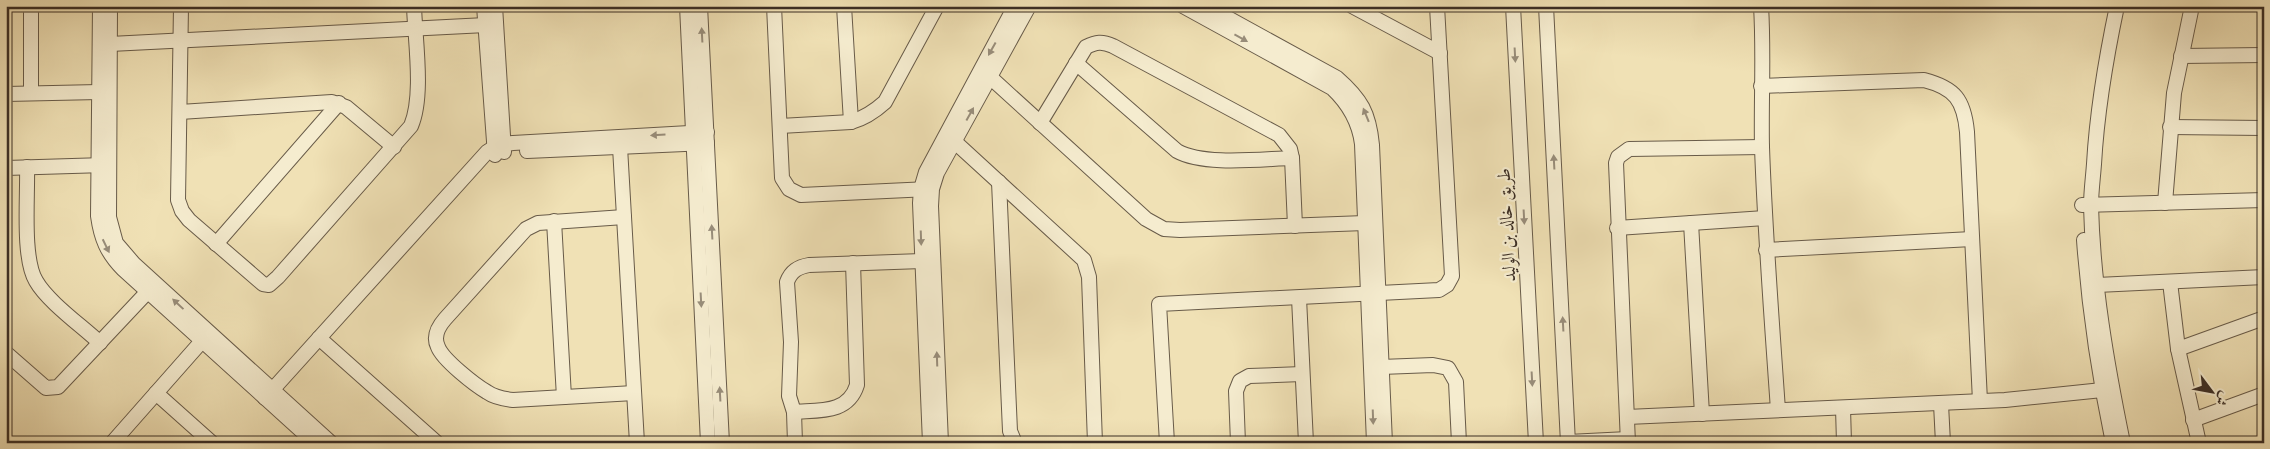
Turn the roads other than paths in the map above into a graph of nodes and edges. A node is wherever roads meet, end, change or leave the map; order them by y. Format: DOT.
graph roads {
  1 [pos="31,6"];
  2 [pos="100,6"];
  3 [pos="110,6"];
  4 [pos="181,6"];
  5 [pos="414,6"];
  6 [pos="484,6"];
  7 [pos="494,6"];
  8 [pos="687,6"];
  9 [pos="700,6"];
  10 [pos="774,6"];
  11 [pos="844,6"];
  12 [pos="937,6"];
  13 [pos="1015,6"];
  14 [pos="1028,6"];
  15 [pos="1183,6"];
  16 [pos="1206,6"];
  17 [pos="1352,6"];
  18 [pos="1437,6"];
  19 [pos="1513,6"];
  20 [pos="1546,6"];
  21 [pos="1761,6"];
  22 [pos="2108,6"];
  23 [pos="2118,6"];
  24 [pos="2192,6"];
  25 [pos="1226,17"];
  26 [pos="486,25"];
  27 [pos="415,29"];
  28 [pos="180,40"];
  29 [pos="110,44"];
  30 [pos="1440,53"];
  31 [pos="2264,55"];
  32 [pos="2181,56"];
  33 [pos="1076,63"];
  34 [pos="696,66"];
  35 [pos="990,77"];
  36 [pos="1761,86"];
  37 [pos="99,92"];
  38 [pos="31,93"];
  39 [pos="6,94"];
  40 [pos="339,104"];
  41 [pos="180,112"];
  42 [pos="851,122"];
  43 [pos="1040,123"];
  44 [pos="780,126"];
  45 [pos="2170,127"];
  46 [pos="2264,128"];
  47 [pos="700,138"];
  48 [pos="955,142"];
  49 [pos="615,144"];
  50 [pos="394,147"];
  51 [pos="1762,147"];
  52 [pos="499,150"];
  53 [pos="1292,158"];
  54 [pos="104,165"];
  55 [pos="27,167"];
  56 [pos="6,168"];
  57 [pos="999,182"];
  58 [pos="926,189"];
  59 [pos="2264,200"];
  60 [pos="2165,203"];
  61 [pos="2086,205"];
  62 [pos="624,217"];
  63 [pos="1765,218"];
  64 [pos="554,221"];
  65 [pos="1365,223"];
  66 [pos="1692,223"];
  67 [pos="1295,226"];
  68 [pos="1617,228"];
  69 [pos="1972,238"];
  70 [pos="216,244"];
  71 [pos="1766,250"];
  72 [pos="922,261"];
  73 [pos="853,264"];
  74 [pos="2264,277"];
  75 [pos="2170,282"];
  76 [pos="2097,285"];
  77 [pos="151,287"];
  78 [pos="1373,294"];
  79 [pos="1298,298"];
  80 [pos="2264,318"];
  81 [pos="202,341"];
  82 [pos="323,341"];
  83 [pos="100,343"];
  84 [pos="1375,343"];
  85 [pos="2178,349"];
  86 [pos="718,350"];
  87 [pos="704,351"];
  88 [pos="6,353"];
  89 [pos="1381,366"];
  90 [pos="1302,374"];
  91 [pos="2107,390"];
  92 [pos="156,393"];
  93 [pos="634,393"];
  94 [pos="2264,394"];
  95 [pos="272,397"];
  96 [pos="564,397"];
  97 [pos="1980,401"];
  98 [pos="1941,404"];
  99 [pos="1842,408"];
  100 [pos="1778,410"];
  101 [pos="794,412"];
  102 [pos="1702,414"];
  103 [pos="1626,417"];
  104 [pos="2193,420"];
  105 [pos="1628,441"];
  106 [pos="1568,442"];
  107 [pos="112,443"];
  108 [pos="212,443"];
  109 [pos="315,443"];
  110 [pos="331,443"];
  111 [pos="437,443"];
  112 [pos="637,443"];
  113 [pos="708,443"];
  114 [pos="722,443"];
  115 [pos="795,443"];
  116 [pos="930,443"];
  117 [pos="941,443"];
  118 [pos="1015,443"];
  119 [pos="1095,443"];
  120 [pos="1167,443"];
  121 [pos="1238,443"];
  122 [pos="1306,443"];
  123 [pos="1374,443"];
  124 [pos="1385,443"];
  125 [pos="1459,443"];
  126 [pos="1536,443"];
  127 [pos="1844,443"];
  128 [pos="1943,443"];
  129 [pos="2113,443"];
  130 [pos="2123,443"];
  131 [pos="2199,443"];
  1 -- 38 [label="street"];
  2 -- 37 [label="street"];
  3 -- 29 [label="street"];
  4 -- 28 [label="street"];
  5 -- 27 [label="street"];
  6 -- 26 [label="street"];
  7 -- 52 [label="street"];
  8 -- 34 [label="street"];
  34 -- 9 [label="street, one-way"];
  10 -- 44 [label="street"];
  11 -- 42 [label="street"];
  12 -- 42 [label="street"];
  13 -- 58 [label="street, one-way"];
  14 -- 35 [label="street"];
  15 -- 25 [label="street"];
  16 -- 25 [label="street"];
  17 -- 30 [label="street"];
  18 -- 30 [label="street"];
  19 -- 126 [label="street, طريق خالد بن الوليد, one-way"];
  106 -- 20 [label="street, one-way"];
  21 -- 36 [label="street"];
  22 -- 61 [label="street"];
  23 -- 61 [label="street"];
  24 -- 32 [label="street"];
  25 -- 65 [label="street, one-way"];
  78 -- 25 [label="street, one-way"];
  26 -- 27 [label="street"];
  26 -- 52 [label="street"];
  27 -- 28 [label="street"];
  27 -- 50 [label="street"];
  28 -- 29 [label="street"];
  28 -- 41 [label="street"];
  29 -- 54 [label="street"];
  30 -- 78 [label="street"];
  31 -- 32 [label="street"];
  32 -- 45 [label="street"];
  33 -- 43 [label="street"];
  33 -- 53 [label="street"];
  33 -- 53 [label="street"];
  34 -- 47 [label="street"];
  35 -- 43 [label="street"];
  48 -- 35 [label="street, one-way"];
  36 -- 51 [label="street"];
  36 -- 69 [label="street"];
  37 -- 38 [label="street"];
  37 -- 54 [label="street"];
  38 -- 39 [label="street"];
  40 -- 41 [label="street"];
  40 -- 50 [label="street"];
  40 -- 70 [label="street"];
  41 -- 70 [label="street"];
  42 -- 44 [label="street"];
  43 -- 67 [label="street"];
  44 -- 58 [label="street"];
  45 -- 46 [label="street"];
  45 -- 60 [label="street"];
  47 -- 49 [label="street"];
  86 -- 47 [label="street, one-way"];
  47 -- 87 [label="street, one-way"];
  48 -- 57 [label="street"];
  48 -- 58 [label="street"];
  49 -- 52 [label="street"];
  49 -- 62 [label="street"];
  50 -- 70 [label="street"];
  51 -- 63 [label="street"];
  51 -- 68 [label="street"];
  52 -- 82 [label="street"];
  53 -- 67 [label="street"];
  54 -- 55 [label="street"];
  54 -- 77 [label="street"];
  55 -- 56 [label="street"];
  55 -- 83 [label="street"];
  57 -- 118 [label="street"];
  57 -- 119 [label="street"];
  58 -- 72 [label="street, one-way"];
  117 -- 58 [label="street, one-way"];
  59 -- 60 [label="street"];
  60 -- 61 [label="street"];
  61 -- 76 [label="street"];
  61 -- 91 [label="street"];
  62 -- 64 [label="street"];
  62 -- 93 [label="street"];
  63 -- 66 [label="street"];
  63 -- 71 [label="street"];
  64 -- 96 [label="street"];
  64 -- 96 [label="street"];
  65 -- 67 [label="street"];
  65 -- 78 [label="street"];
  66 -- 68 [label="street"];
  66 -- 102 [label="street"];
  68 -- 103 [label="street"];
  69 -- 71 [label="street"];
  69 -- 97 [label="street"];
  71 -- 100 [label="street"];
  72 -- 73 [label="street"];
  72 -- 116 [label="street"];
  73 -- 101 [label="street"];
  73 -- 101 [label="street"];
  74 -- 75 [label="street"];
  75 -- 76 [label="street"];
  75 -- 85 [label="street"];
  76 -- 91 [label="street"];
  77 -- 81 [label="street"];
  77 -- 83 [label="street"];
  95 -- 77 [label="street, one-way"];
  78 -- 79 [label="street"];
  78 -- 84 [label="street"];
  79 -- 90 [label="street"];
  79 -- 120 [label="street"];
  80 -- 85 [label="street"];
  81 -- 92 [label="street"];
  81 -- 95 [label="street"];
  82 -- 95 [label="street"];
  82 -- 111 [label="street"];
  83 -- 88 [label="street"];
  84 -- 89 [label="street"];
  84 -- 123 [label="street, one-way"];
  85 -- 104 [label="street"];
  86 -- 87 [label="street"];
  114 -- 86 [label="street, one-way"];
  87 -- 113 [label="street"];
  89 -- 124 [label="street"];
  89 -- 125 [label="street"];
  90 -- 121 [label="street"];
  90 -- 122 [label="street"];
  91 -- 97 [label="street"];
  91 -- 129 [label="street"];
  91 -- 130 [label="street"];
  92 -- 107 [label="street"];
  92 -- 108 [label="street"];
  93 -- 96 [label="street"];
  93 -- 112 [label="street"];
  94 -- 104 [label="street"];
  95 -- 109 [label="street"];
  95 -- 110 [label="street"];
  97 -- 98 [label="street"];
  98 -- 99 [label="street"];
  98 -- 128 [label="street"];
  99 -- 100 [label="street"];
  99 -- 127 [label="street"];
  100 -- 102 [label="street"];
  101 -- 115 [label="street"];
  102 -- 103 [label="street"];
  103 -- 105 [label="street"];
  104 -- 131 [label="street"];
  105 -- 106 [label="street"];
}
